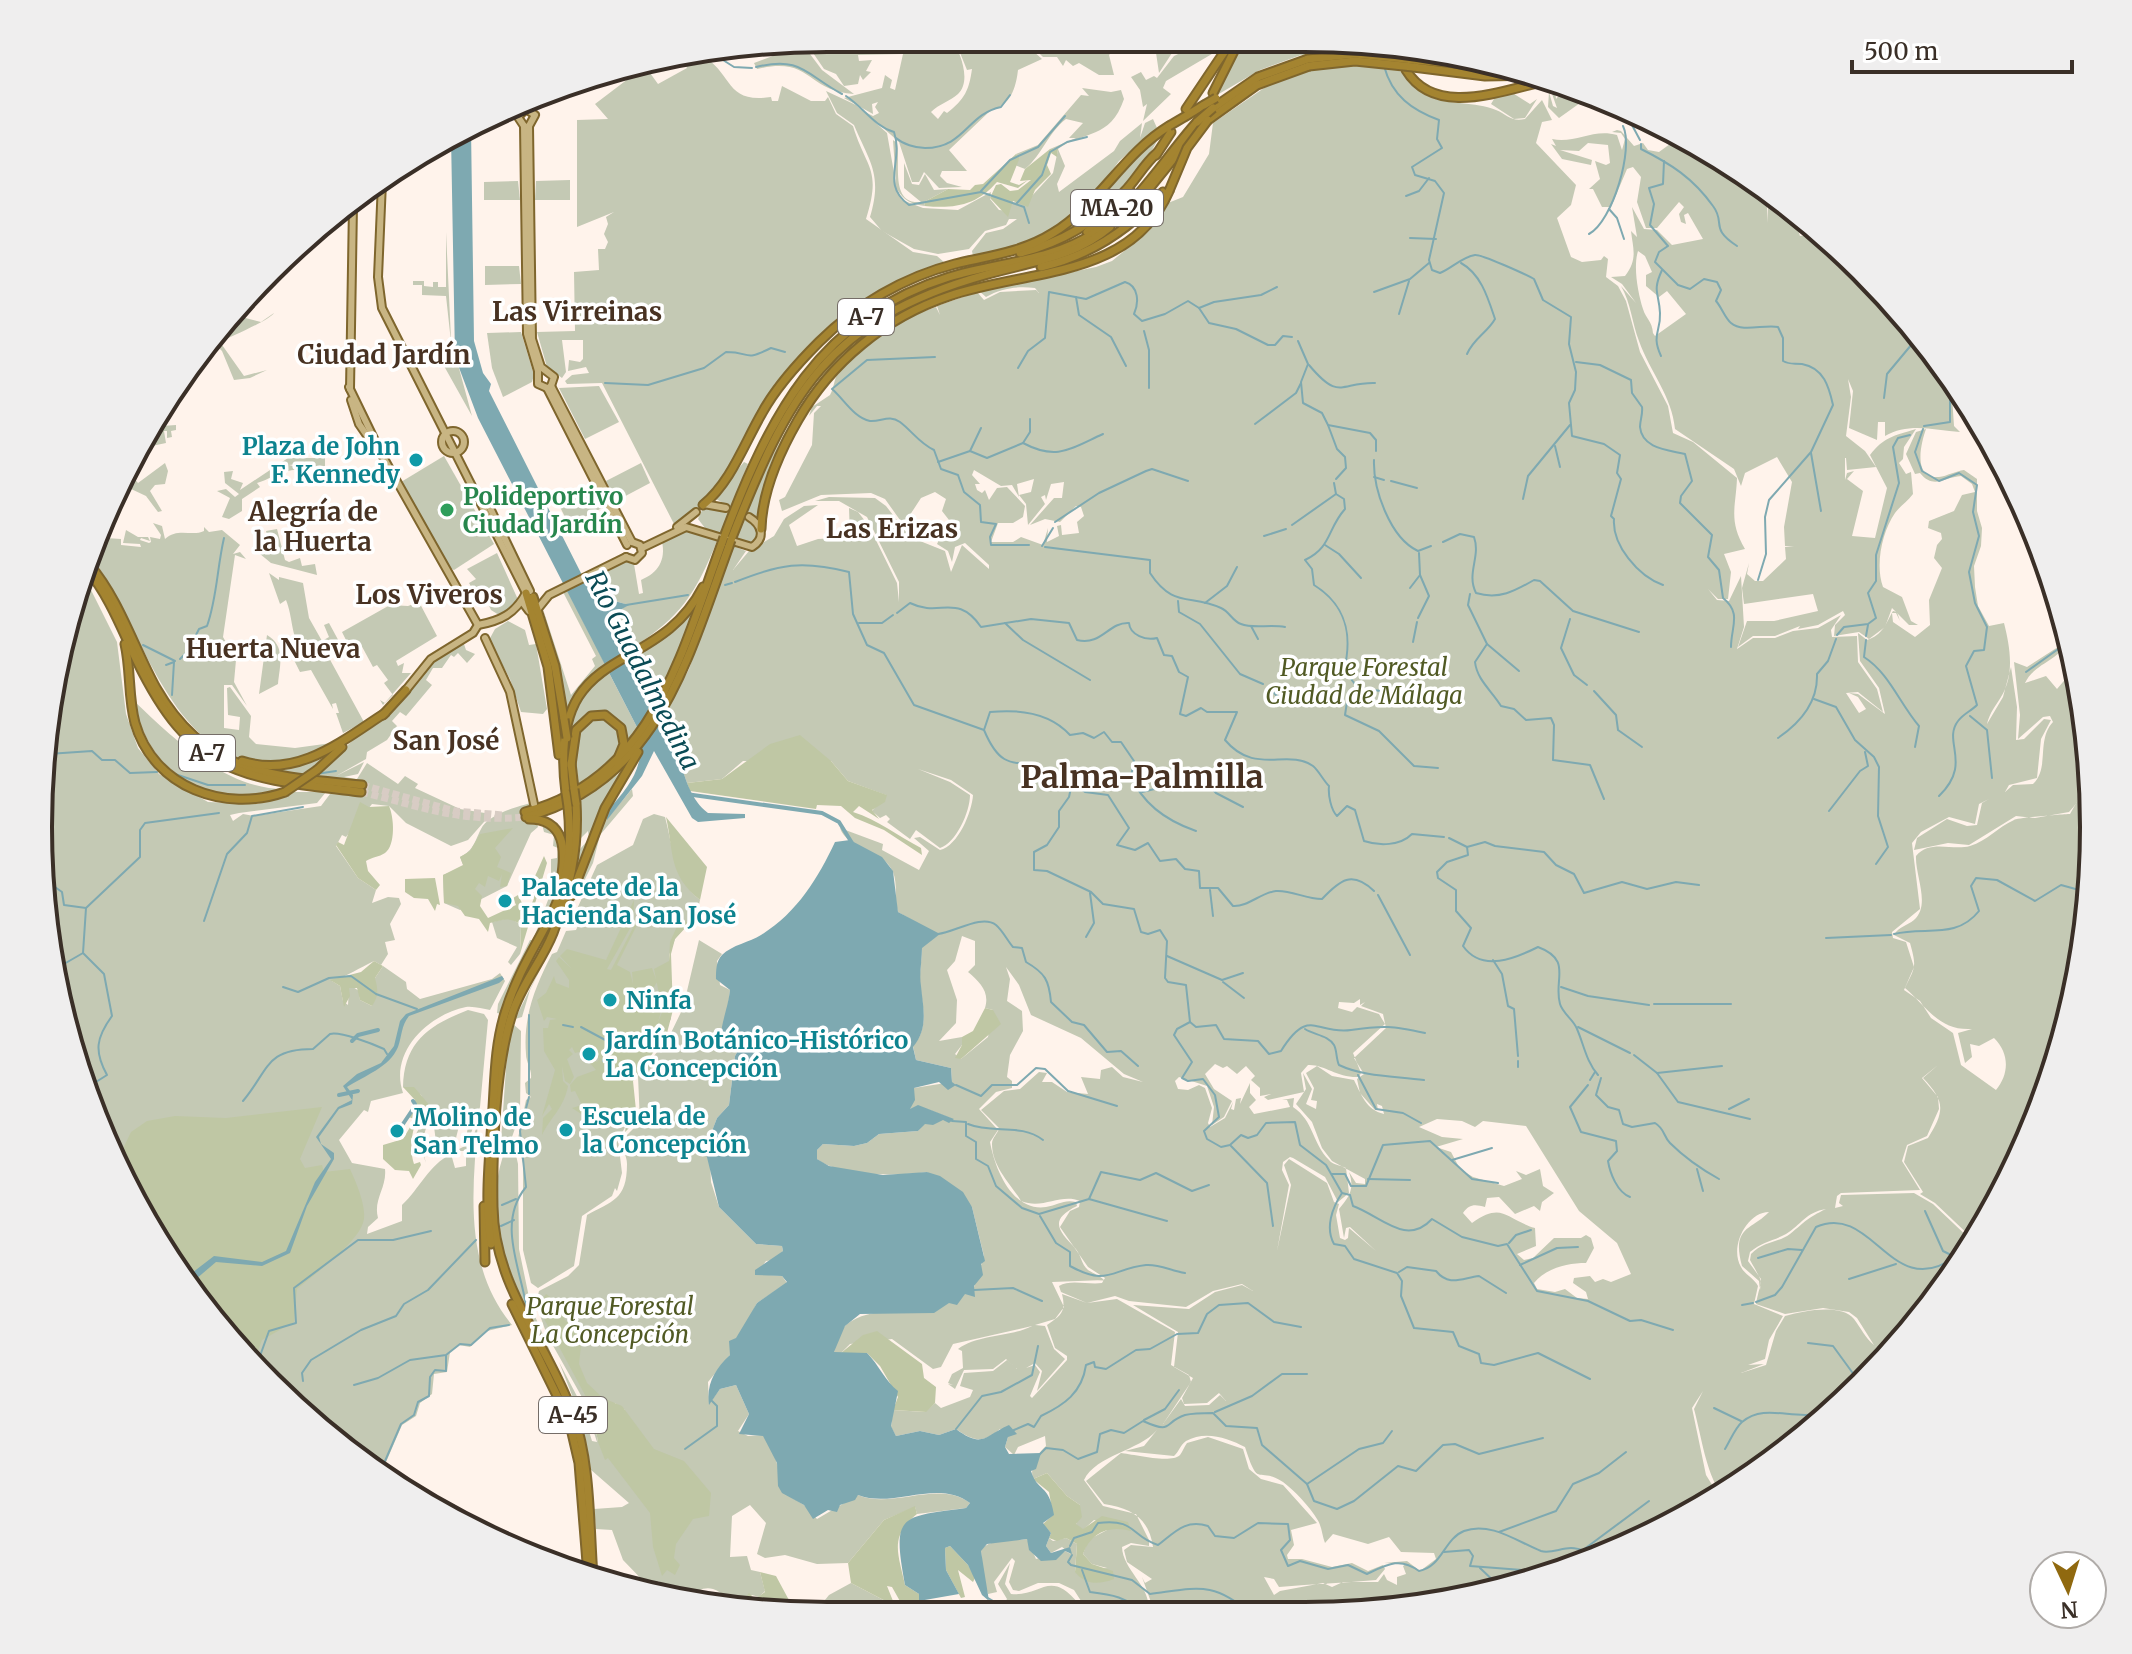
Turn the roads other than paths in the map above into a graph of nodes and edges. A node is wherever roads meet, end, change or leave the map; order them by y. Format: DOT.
graph roads {
  1 [pos="1225,52"];
  2 [pos="1234,52"];
  3 [pos="1308,63"];
  4 [pos="1411,65"];
  5 [pos="1455,67"];
  6 [pos="1492,75"];
  7 [pos="1258,77"];
  8 [pos="1526,84"];
  9 [pos="1215,96"];
  10 [pos="1208,106"];
  11 [pos="532,110"];
  12 [pos="1186,112"];
  13 [pos="519,116"];
  14 [pos="1198,125"];
  15 [pos="526,126"];
  16 [pos="1170,129"];
  17 [pos="1157,153"];
  18 [pos="384,192"];
  19 [pos="1166,192"];
  20 [pos="353,214"];
  21 [pos="1095,247"];
  22 [pos="1061,248"];
  23 [pos="924,274"];
  24 [pos="1017,278"];
  25 [pos="972,279"];
  26 [pos="541,373"];
  27 [pos="549,387"];
  28 [pos="447,432"];
  29 [pos="458,452"];
  30 [pos="703,505"];
  31 [pos="726,508"];
  32 [pos="696,512"];
  33 [pos="749,517"];
  34 [pos="761,529"];
  35 [pos="700,530"];
  36 [pos="727,541"];
  37 [pos="629,543"];
  38 [pos="641,546"];
  39 [pos="625,555"];
  40 [pos="716,560"];
  41 [pos="95,573"];
  42 [pos="93,579"];
  43 [pos="561,588"];
  44 [pos="531,592"];
  45 [pos="533,607"];
  46 [pos="119,622"];
  47 [pos="488,628"];
  48 [pos="479,633"];
  49 [pos="406,690"];
  50 [pos="659,710"];
  51 [pos="385,713"];
  52 [pos="195,736"];
  53 [pos="639,743"];
  54 [pos="571,765"];
  55 [pos="608,770"];
  56 [pos="568,790"];
  57 [pos="534,804"];
  58 [pos="572,805"];
  59 [pos="526,816"];
  60 [pos="553,916"];
  61 [pos="552,934"];
  62 [pos="488,1180"];
  63 [pos="485,1262"];
  64 [pos="585,1548"];
  65 [pos="583,1563"];
  66 [pos="590,1565"];
  67 [pos="592,1565"];
  1 -- 12 [label="highway"];
  2 -- 9 [label="highway"];
  3 -- 4 [label="highway, A-7, bridge"];
  3 -- 7 [label="highway, A-7"];
  3 -- 14 [label="highway, A-7, bridge"];
  4 -- 5 [label="highway, A-7"];
  4 -- 6 [label="highway, A-7"];
  4 -- 8 [label="highway"];
  7 -- 9 [label="highway"];
  7 -- 10 [label="highway, A-7"];
  9 -- 10 [label="highway, bridge"];
  10 -- 12 [label="highway"];
  10 -- 14 [label="highway, A-7, bridge"];
  11 -- 15 [label="main road"];
  12 -- 16 [label="highway, bridge"];
  13 -- 15 [label="main road"];
  14 -- 19 [label="highway, bridge"];
  14 -- 22 [label="highway, A-7"];
  14 -- 25 [label="highway, A-7, bridge"];
  15 -- 26 [label="main road"];
  16 -- 17 [label="highway, MA-20"];
  16 -- 23 [label="highway"];
  17 -- 22 [label="highway, MA-20"];
  17 -- 23 [label="highway"];
  18 -- 28 [label="main road"];
  19 -- 21 [label="highway, MA-20"];
  19 -- 24 [label="highway"];
  20 -- 48 [label="main road"];
  21 -- 24 [label="highway"];
  21 -- 25 [label="highway, MA-20"];
  22 -- 36 [label="highway, A-7"];
  23 -- 30 [label="highway"];
  24 -- 34 [label="highway"];
  25 -- 36 [label="highway, A-7"];
  26 -- 27 [label="main road"];
  26 -- 27 [label="main road"];
  27 -- 37 [label="main road"];
  28 -- 29 [label="main road"];
  28 -- 29 [label="main road"];
  29 -- 44 [label="main road"];
  30 -- 31 [label="main road"];
  30 -- 32 [label="main road"];
  32 -- 35 [label="main road"];
  32 -- 38 [label="main road"];
  33 -- 34 [label="main road"];
  34 -- 35 [label="main road"];
  35 -- 38 [label="main road"];
  36 -- 40 [label="highway, A-7"];
  36 -- 50 [label="highway, A-7"];
  37 -- 38 [label="main road"];
  37 -- 39 [label="main road"];
  38 -- 39 [label="main road"];
  39 -- 43 [label="main road"];
  40 -- 50 [label="highway, A-7"];
  40 -- 56 [label="highway"];
  41 -- 52 [label="highway, A-7"];
  42 -- 46 [label="highway, A-7"];
  43 -- 44 [label="main road"];
  43 -- 45 [label="main road"];
  44 -- 45 [label="highway"];
  44 -- 45 [label="main road"];
  44 -- 45 [label="main road"];
  45 -- 47 [label="main road"];
  45 -- 54 [label="highway, A-45, bridge"];
  45 -- 56 [label="highway"];
  46 -- 51 [label="highway, bridge"];
  46 -- 52 [label="highway, A-7"];
  47 -- 48 [label="main road"];
  47 -- 48 [label="main road"];
  48 -- 49 [label="main road"];
  48 -- 57 [label="main road"];
  49 -- 51 [label="highway"];
  50 -- 53 [label="highway, A-7"];
  50 -- 53 [label="highway, A-7"];
  51 -- 52 [label="highway"];
  53 -- 55 [label="highway, A-7"];
  53 -- 59 [label="highway, A-7"];
  53 -- 61 [label="highway"];
  54 -- 55 [label="highway"];
  54 -- 56 [label="highway, A-45"];
  55 -- 59 [label="highway, A-7"];
  56 -- 58 [label="highway, A-45, bridge"];
  58 -- 60 [label="highway, A-45"];
  58 -- 61 [label="highway, A-45"];
  59 -- 60 [label="highway"];
  60 -- 62 [label="highway, A-45"];
  61 -- 67 [label="highway, A-45"];
  62 -- 63 [label="highway"];
  62 -- 64 [label="highway, A-45"];
  64 -- 65 [label="highway"];
  64 -- 66 [label="highway, A-45"];
}
